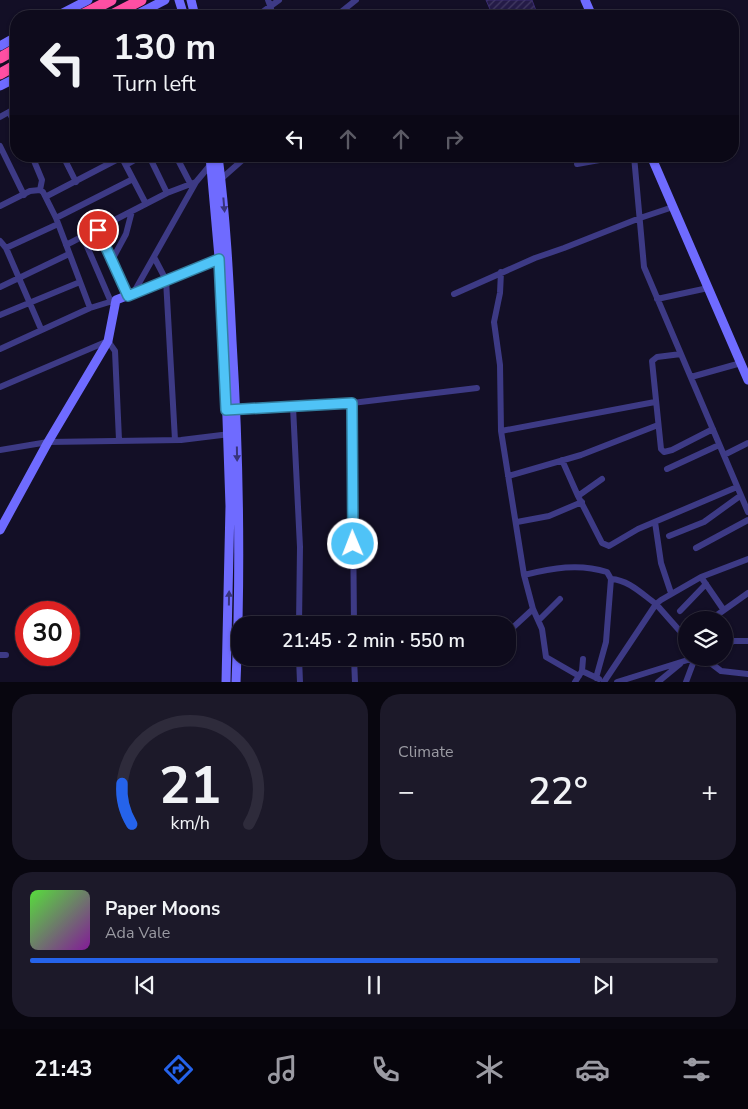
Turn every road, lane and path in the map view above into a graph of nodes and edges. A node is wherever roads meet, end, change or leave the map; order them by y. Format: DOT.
graph roads {
  1 [pos="88,0"];
  2 [pos="112,0"];
  3 [pos="141,0"];
  4 [pos="165,0"];
  5 [pos="268,0"];
  6 [pos="279,0"];
  7 [pos="356,0"];
  8 [pos="271,8"];
  9 [pos="69,10"];
  10 [pos="92,10"];
  11 [pos="122,10"];
  12 [pos="146,10"];
  13 [pos="268,10"];
  14 [pos="344,10"];
  15 [pos="8,112"];
  16 [pos="10,115"];
  17 [pos="0,117"];
  18 [pos="0,146"];
  19 [pos="34,162"];
  20 [pos="66,162"];
  21 [pos="113,162"];
  22 [pos="124,162"];
  23 [pos="131,162"];
  24 [pos="152,162"];
  25 [pos="180,162"];
  26 [pos="209,162"];
  27 [pos="210,162"];
  28 [pos="219,162"];
  29 [pos="240,162"];
  30 [pos="589,162"];
  31 [pos="635,162"];
  32 [pos="654,162"];
  33 [pos="578,164"];
  34 [pos="126,165"];
  35 [pos="222,178"];
  36 [pos="133,179"];
  37 [pos="76,182"];
  38 [pos="193,183"];
  39 [pos="40,190"];
  40 [pos="167,193"];
  41 [pos="24,194"];
  42 [pos="47,196"];
  43 [pos="146,204"];
  44 [pos="0,206"];
  45 [pos="673,207"];
  46 [pos="132,211"];
  47 [pos="640,218"];
  48 [pos="57,221"];
  49 [pos="98,230"];
  50 [pos="84,237"];
  51 [pos="0,241"];
  52 [pos="66,245"];
  53 [pos="6,248"];
  54 [pos="69,254"];
  55 [pos="223,258"];
  56 [pos="154,259"];
  57 [pos="112,260"];
  58 [pos="501,272"];
  59 [pos="19,278"];
  60 [pos="166,280"];
  61 [pos="80,282"];
  62 [pos="0,287"];
  63 [pos="708,288"];
  64 [pos="131,294"];
  65 [pos="454,294"];
  66 [pos="656,299"];
  67 [pos="114,301"];
  68 [pos="29,303"];
  69 [pos="90,308"];
  70 [pos="0,315"];
  71 [pos="42,330"];
  72 [pos="108,341"];
  73 [pos="0,349"];
  74 [pos="681,354"];
  75 [pos="741,363"];
  76 [pos="691,377"];
  77 [pos="748,380"];
  78 [pos="0,387"];
  79 [pos="477,388"];
  80 [pos="655,402"];
  81 [pos="352,403"];
  82 [pos="294,407"];
  83 [pos="226,410"];
  84 [pos="236,410"];
  85 [pos="658,425"];
  86 [pos="713,429"];
  87 [pos="501,431"];
  88 [pos="237,434"];
  89 [pos="227,435"];
  90 [pos="119,440"];
  91 [pos="175,440"];
  92 [pos="48,442"];
  93 [pos="748,443"];
  94 [pos="720,444"];
  95 [pos="0,450"];
  96 [pos="724,455"];
  97 [pos="562,460"];
  98 [pos="667,469"];
  99 [pos="508,476"];
  100 [pos="602,479"];
  101 [pos="736,487"];
  102 [pos="740,496"];
  103 [pos="580,499"];
  104 [pos="748,512"];
  105 [pos="748,520"];
  106 [pos="517,522"];
  107 [pos="655,522"];
  108 [pos="0,530"];
  109 [pos="669,536"];
  110 [pos="696,548"];
  111 [pos="748,558"];
  112 [pos="524,575"];
  113 [pos="701,577"];
  114 [pos="611,579"];
  115 [pos="706,584"];
  116 [pos="670,593"];
  117 [pos="748,593"];
  118 [pos="560,599"];
  119 [pos="656,604"];
  120 [pos="533,609"];
  121 [pos="724,609"];
  122 [pos="680,611"];
  123 [pos="721,611"];
  124 [pos="239,616"];
  125 [pos="299,616"];
  126 [pos="354,616"];
  127 [pos="539,620"];
  128 [pos="516,625"];
  129 [pos="228,627"];
  130 [pos="231,627"];
  131 [pos="678,629"];
  132 [pos="733,641"];
  133 [pos="748,641"];
  134 [pos="584,659"];
  135 [pos="678,663"];
  136 [pos="237,666"];
  137 [pos="300,666"];
  138 [pos="354,666"];
  139 [pos="678,666"];
  140 [pos="692,666"];
  141 [pos="714,666"];
  142 [pos="748,674"];
  143 [pos="578,676"];
  144 [pos="601,680"];
  145 [pos="226,682"];
  146 [pos="236,682"];
  147 [pos="300,682"];
  148 [pos="355,682"];
  149 [pos="617,682"];
  150 [pos="658,682"];
  151 [pos="686,682"];
  1 -- 9 [label="street"];
  2 -- 10 [label="highway"];
  3 -- 11 [label="highway"];
  4 -- 12 [label="street"];
  5 -- 8 [label="street"];
  6 -- 8 [label="street"];
  7 -- 14 [label="street"];
  8 -- 13 [label="street"];
  15 -- 16 [label="street"];
  15 -- 17 [label="street"];
  18 -- 41 [label="street"];
  19 -- 39 [label="street"];
  20 -- 37 [label="street"];
  21 -- 37 [label="street"];
  22 -- 34 [label="street"];
  23 -- 34 [label="street"];
  24 -- 40 [label="street"];
  25 -- 38 [label="street"];
  26 -- 38 [label="street"];
  27 -- 55 [label="street"];
  28 -- 35 [label="street"];
  29 -- 35 [label="street"];
  30 -- 33 [label="street"];
  31 -- 47 [label="street"];
  32 -- 45 [label="street"];
  34 -- 36 [label="street"];
  35 -- 55 [label="street, one-way"];
  36 -- 43 [label="street"];
  36 -- 48 [label="street"];
  37 -- 42 [label="street"];
  38 -- 40 [label="street"];
  38 -- 56 [label="street"];
  39 -- 41 [label="street"];
  39 -- 42 [label="street"];
  40 -- 43 [label="street"];
  41 -- 44 [label="street"];
  42 -- 48 [label="street"];
  43 -- 46 [label="street"];
  45 -- 47 [label="street"];
  45 -- 63 [label="street"];
  46 -- 49 [label="street"];
  46 -- 57 [label="street"];
  47 -- 58 [label="street"];
  47 -- 66 [label="street"];
  48 -- 52 [label="street"];
  48 -- 53 [label="street"];
  49 -- 50 [label="street"];
  49 -- 57 [label="street"];
  50 -- 52 [label="street"];
  50 -- 67 [label="street"];
  51 -- 53 [label="street"];
  52 -- 54 [label="street"];
  53 -- 59 [label="street"];
  54 -- 59 [label="street"];
  54 -- 61 [label="street"];
  55 -- 60 [label="street"];
  55 -- 83 [label="street"];
  55 -- 84 [label="street"];
  56 -- 60 [label="street"];
  56 -- 64 [label="street"];
  57 -- 64 [label="street"];
  58 -- 65 [label="street"];
  58 -- 87 [label="street"];
  59 -- 62 [label="street"];
  59 -- 68 [label="street"];
  60 -- 64 [label="street"];
  60 -- 91 [label="street"];
  61 -- 68 [label="street"];
  61 -- 69 [label="street"];
  63 -- 66 [label="street"];
  63 -- 75 [label="street"];
  64 -- 67 [label="street"];
  66 -- 74 [label="street"];
  67 -- 69 [label="street"];
  67 -- 72 [label="street"];
  68 -- 70 [label="street"];
  68 -- 71 [label="street"];
  69 -- 71 [label="street"];
  71 -- 73 [label="street"];
  72 -- 78 [label="street"];
  72 -- 90 [label="street"];
  72 -- 92 [label="street"];
  74 -- 76 [label="street"];
  74 -- 80 [label="street"];
  75 -- 76 [label="street"];
  75 -- 77 [label="street"];
  76 -- 86 [label="street"];
  79 -- 81 [label="street"];
  80 -- 85 [label="street"];
  80 -- 87 [label="street"];
  81 -- 82 [label="street"];
  81 -- 126 [label="street"];
  82 -- 84 [label="street"];
  82 -- 125 [label="street"];
  83 -- 84 [label="street"];
  83 -- 89 [label="street"];
  84 -- 88 [label="street"];
  85 -- 86 [label="street"];
  85 -- 97 [label="street"];
  86 -- 94 [label="street"];
  87 -- 99 [label="street"];
  88 -- 89 [label="street"];
  88 -- 124 [label="street, one-way"];
  89 -- 91 [label="street"];
  129 -- 89 [label="street, one-way"];
  90 -- 91 [label="street"];
  90 -- 92 [label="street"];
  92 -- 95 [label="street"];
  92 -- 108 [label="street"];
  93 -- 96 [label="street"];
  94 -- 96 [label="street"];
  94 -- 98 [label="street"];
  96 -- 101 [label="street"];
  97 -- 99 [label="street"];
  97 -- 103 [label="street"];
  99 -- 106 [label="street"];
  100 -- 103 [label="street"];
  101 -- 102 [label="street"];
  101 -- 107 [label="street"];
  102 -- 104 [label="street"];
  102 -- 109 [label="street"];
  103 -- 106 [label="street"];
  103 -- 107 [label="street"];
  105 -- 110 [label="street"];
  106 -- 112 [label="street"];
  107 -- 116 [label="street"];
  111 -- 113 [label="street"];
  112 -- 114 [label="street"];
  112 -- 120 [label="street"];
  113 -- 115 [label="street"];
  113 -- 116 [label="street"];
  114 -- 119 [label="street"];
  114 -- 144 [label="street"];
  115 -- 121 [label="street"];
  115 -- 122 [label="street"];
  116 -- 119 [label="street"];
  117 -- 121 [label="street"];
  118 -- 127 [label="street"];
  119 -- 131 [label="street"];
  119 -- 144 [label="street"];
  120 -- 127 [label="street"];
  120 -- 128 [label="street"];
  121 -- 123 [label="street"];
  127 -- 143 [label="street"];
  129 -- 130 [label="street"];
  129 -- 145 [label="street"];
  132 -- 133 [label="street"];
  134 -- 143 [label="street"];
  135 -- 149 [label="street"];
  136 -- 146 [label="street"];
  137 -- 147 [label="street"];
  138 -- 148 [label="street"];
  139 -- 150 [label="street"];
  140 -- 151 [label="street"];
  141 -- 142 [label="street"];
  143 -- 144 [label="street"];
}
